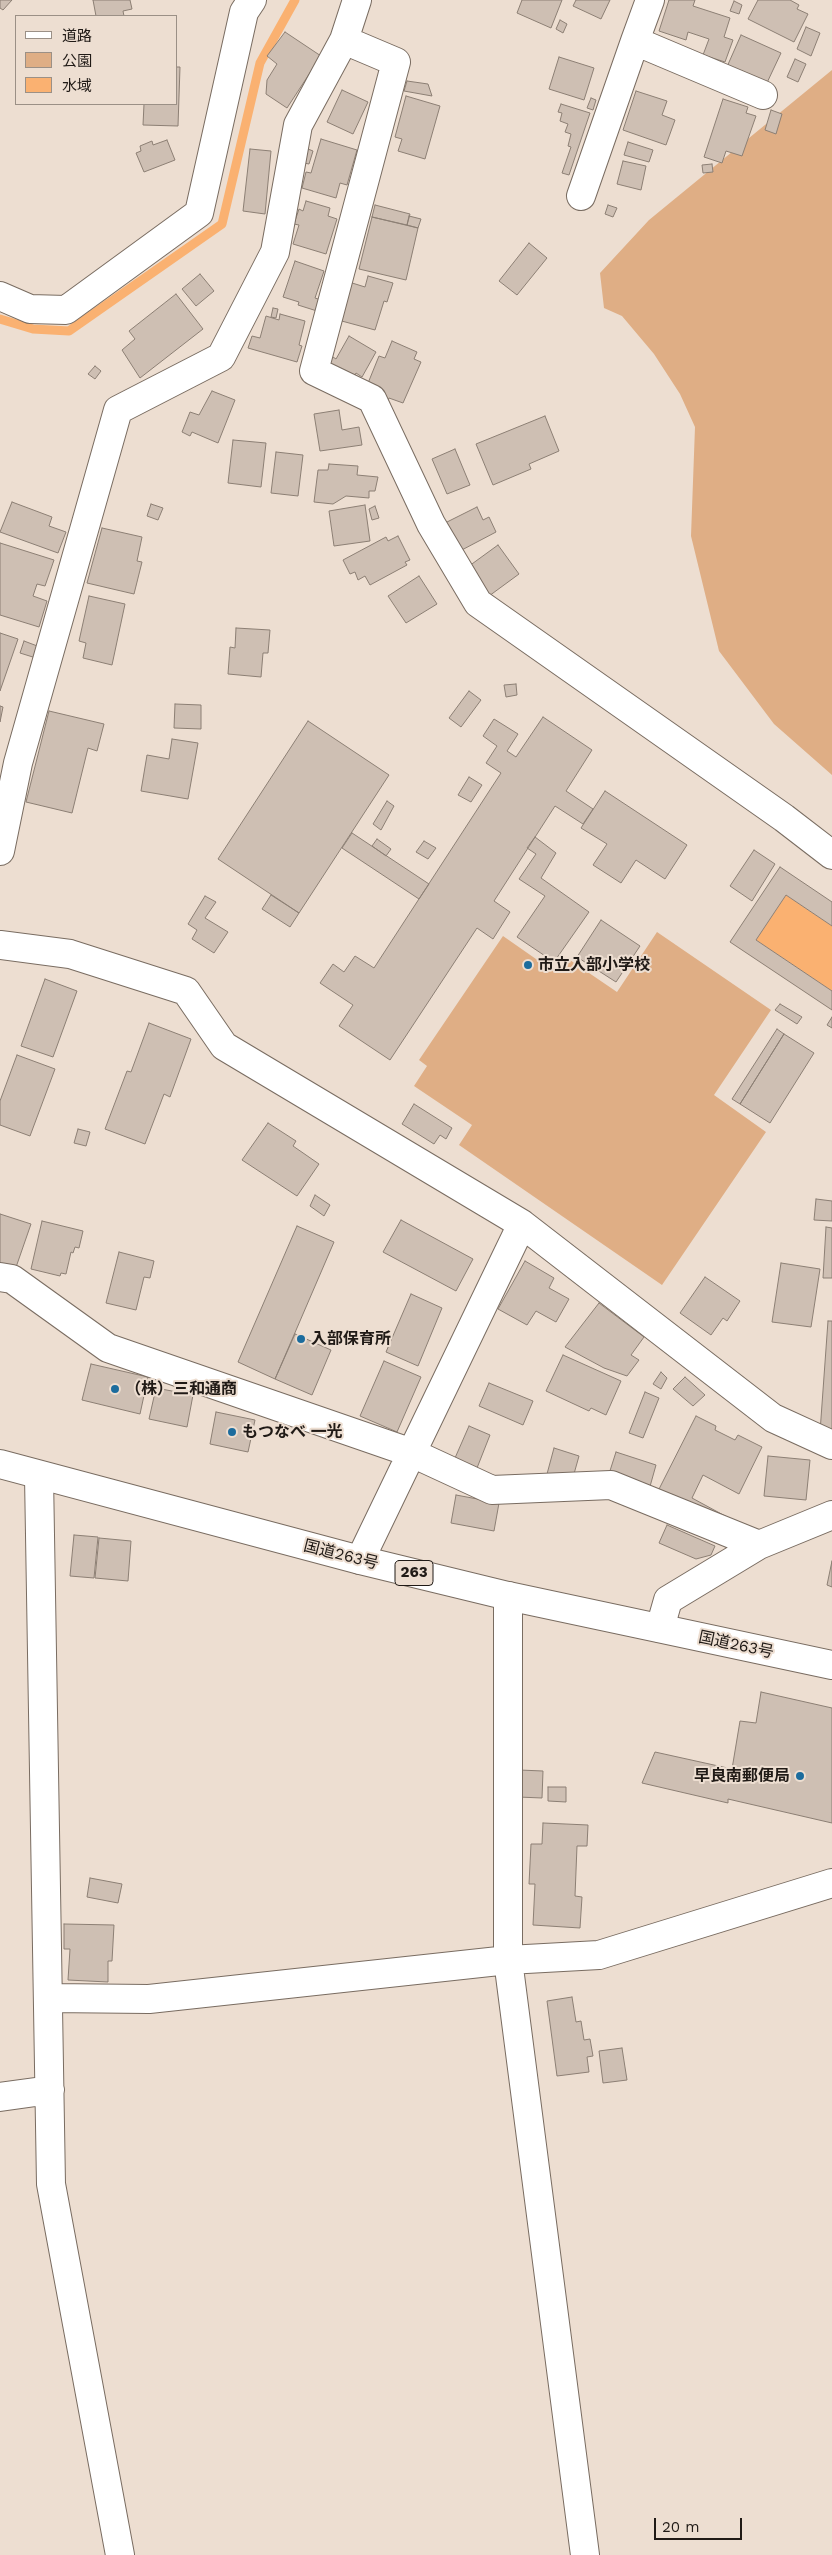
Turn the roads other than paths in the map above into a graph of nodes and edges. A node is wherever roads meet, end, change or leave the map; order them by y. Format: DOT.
graph roads {
  1 [pos="252,0"];
  2 [pos="357,0"];
  3 [pos="650,0"];
  4 [pos="344,40"];
  5 [pos="636,41"];
  6 [pos="763,95"];
  7 [pos="581,196"];
  8 [pos="0,296"];
  9 [pos="0,851"];
  10 [pos="832,855"];
  11 [pos="0,945"];
  12 [pos="522,1224"];
  13 [pos="0,1277"];
  14 [pos="832,1445"];
  15 [pos="412,1453"];
  16 [pos="0,1464"];
  17 [pos="39,1476"];
  18 [pos="832,1515"];
  19 [pos="759,1545"];
  20 [pos="360,1560"];
  21 [pos="508,1596"];
  22 [pos="660,1628"];
  23 [pos="832,1665"];
  24 [pos="832,1883"];
  25 [pos="508,1960"];
  26 [pos="49,1998"];
  27 [pos="50,2090"];
  28 [pos="0,2097"];
  29 [pos="120,2555"];
  30 [pos="585,2555"];
  1 -- 8 [label="main road"];
  2 -- 4 [label="main road"];
  3 -- 5 [label="main road"];
  4 -- 9 [label="main road"];
  4 -- 10 [label="main road"];
  5 -- 6 [label="main road"];
  5 -- 7 [label="main road"];
  11 -- 12 [label="main road"];
  12 -- 14 [label="main road"];
  12 -- 15 [label="main road"];
  13 -- 15 [label="main road"];
  15 -- 19 [label="main road"];
  15 -- 20 [label="main road"];
  16 -- 17 [label="main road, 国道263号 / 263"];
  17 -- 20 [label="main road, 国道263号 / 263"];
  17 -- 26 [label="main road"];
  18 -- 19 [label="main road"];
  19 -- 22 [label="main road"];
  20 -- 21 [label="main road, 国道263号 / 263"];
  21 -- 22 [label="main road, 国道263号 / 263"];
  21 -- 25 [label="main road"];
  22 -- 23 [label="main road, 国道263号 / 263"];
  24 -- 25 [label="main road"];
  25 -- 26 [label="main road"];
  25 -- 30 [label="main road"];
  26 -- 27 [label="main road"];
  27 -- 28 [label="main road"];
  27 -- 29 [label="main road"];
}
